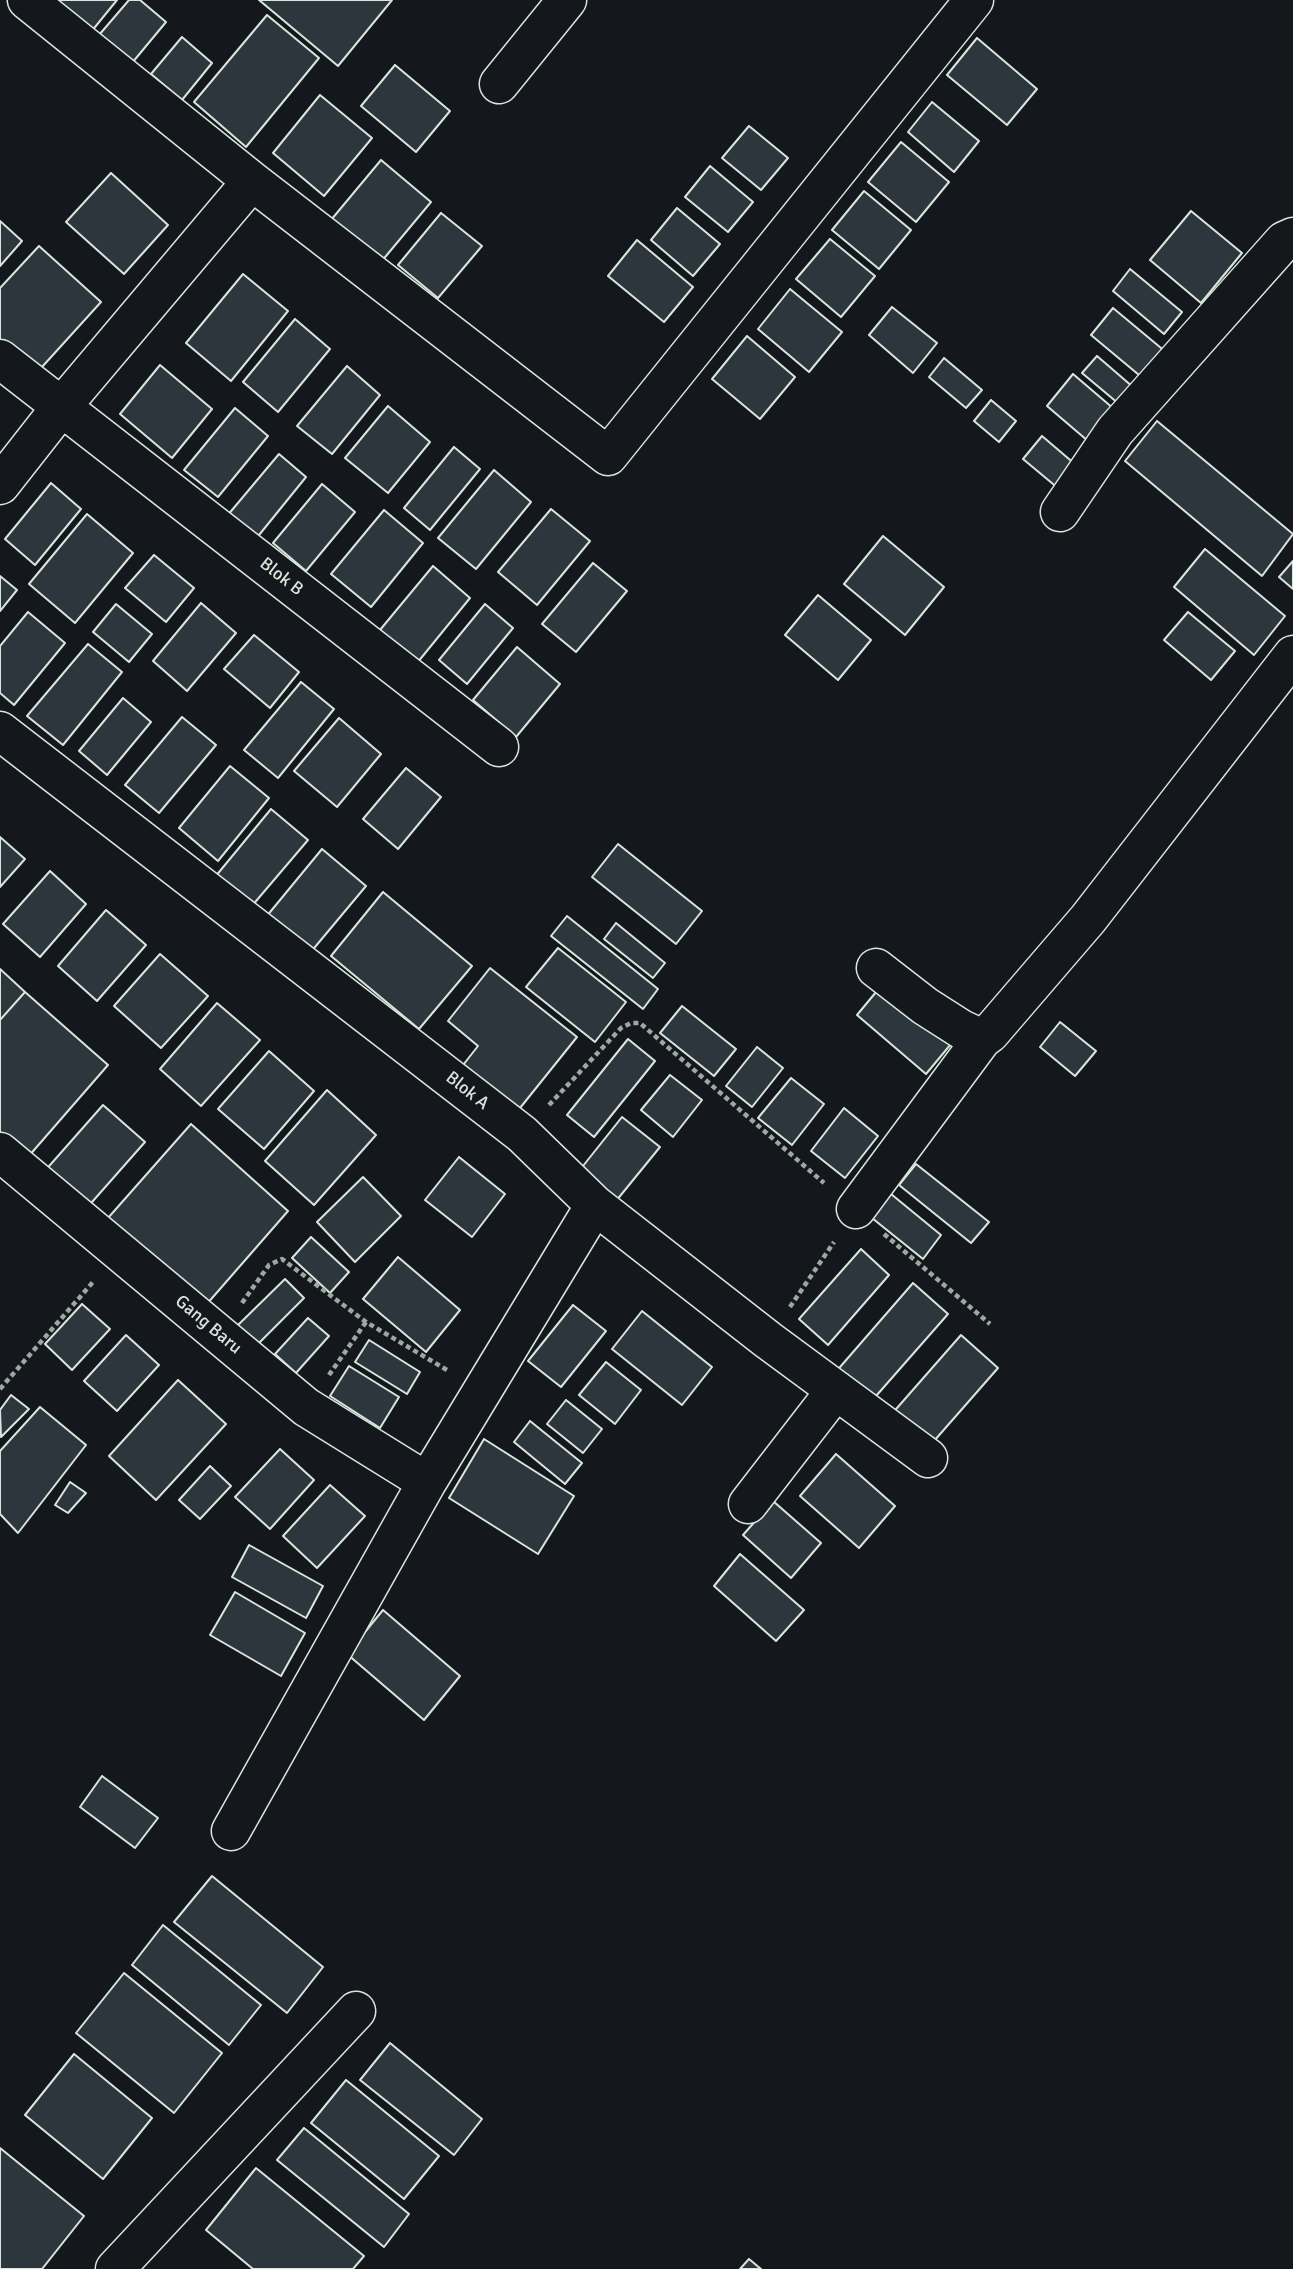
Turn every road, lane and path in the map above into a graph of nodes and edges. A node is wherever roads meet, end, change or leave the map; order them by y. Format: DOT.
graph roads {
  1 [pos="27,0"];
  2 [pos="567,0"];
  3 [pos="974,0"];
  4 [pos="499,84"];
  5 [pos="252,181"];
  6 [pos="1293,237"];
  7 [pos="0,359"];
  8 [pos="62,406"];
  9 [pos="0,485"];
  10 [pos="1060,512"];
  11 [pos="1293,655"];
  12 [pos="0,731"];
  13 [pos="499,747"];
  14 [pos="876,968"];
  15 [pos="982,1039"];
  16 [pos="523,1134"];
  17 [pos="0,1152"];
  18 [pos="596,1205"];
  19 [pos="856,1209"];
  20 [pos="123,1251"];
  21 [pos="366,1322"];
  22 [pos="990,1324"];
  23 [pos="220,1335"];
  24 [pos="768,1339"];
  25 [pos="0,1389"];
  26 [pos="836,1390"];
  27 [pos="481,1391"];
  28 [pos="306,1407"];
  29 [pos="928,1458"];
  30 [pos="427,1482"];
  31 [pos="748,1504"];
  32 [pos="231,1831"];
  33 [pos="356,2011"];
  34 [pos="116,2269"];
  1 -- 5 [label="street"];
  2 -- 4 [label="street"];
  3 -- 5 [label="street"];
  5 -- 8 [label="street"];
  6 -- 10 [label="street"];
  7 -- 8 [label="street, Blok B"];
  8 -- 9 [label="street"];
  8 -- 13 [label="street, Blok B"];
  11 -- 15 [label="street"];
  12 -- 16 [label="street, Blok A"];
  14 -- 15 [label="street"];
  15 -- 19 [label="street"];
  16 -- 18 [label="street, Blok A"];
  16 -- 19 [label="path"];
  17 -- 20 [label="street, Gang Baru"];
  18 -- 24 [label="street, Blok A"];
  18 -- 27 [label="street"];
  19 -- 22 [label="path"];
  19 -- 24 [label="path"];
  20 -- 23 [label="street, Gang Baru"];
  20 -- 25 [label="path"];
  21 -- 23 [label="path"];
  21 -- 27 [label="path"];
  21 -- 28 [label="path"];
  23 -- 28 [label="street, Gang Baru"];
  24 -- 26 [label="street, Blok A"];
  26 -- 29 [label="street, Blok A"];
  26 -- 31 [label="street"];
  27 -- 30 [label="street"];
  28 -- 30 [label="street, Gang Baru"];
  30 -- 32 [label="street"];
  33 -- 34 [label="street"];
}
